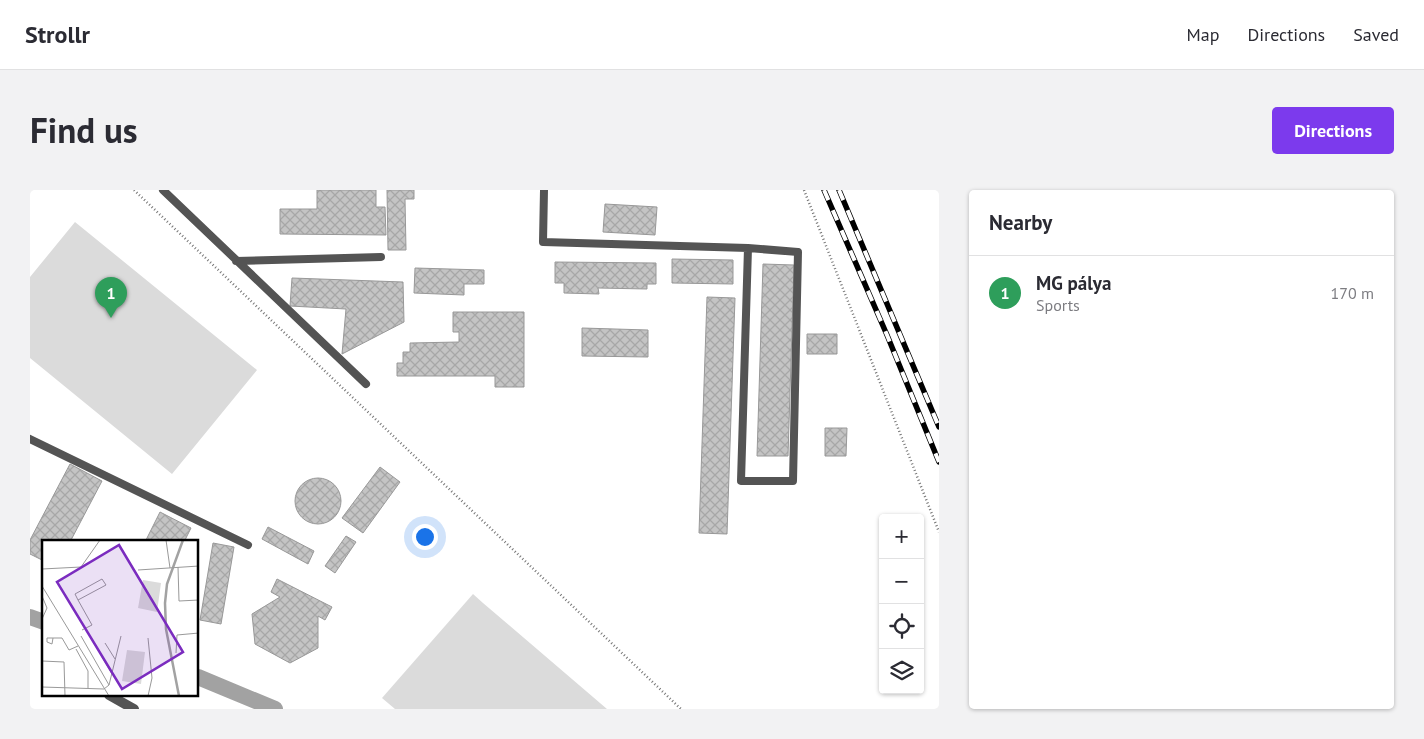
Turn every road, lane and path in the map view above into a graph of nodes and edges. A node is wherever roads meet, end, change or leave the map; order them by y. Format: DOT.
graph roads {
  1 [pos="134,190"];
  2 [pos="164,190"];
  3 [pos="544,190"];
  4 [pos="804,190"];
  5 [pos="748,248"];
  6 [pos="381,257"];
  7 [pos="236,261"];
  8 [pos="366,384"];
  9 [pos="30,439"];
  10 [pos="939,532"];
  11 [pos="248,545"];
  12 [pos="113,697"];
  13 [pos="134,709"];
  14 [pos="681,709"];
  1 -- 14 [label="path"];
  2 -- 7 [label="lane"];
  3 -- 5 [label="lane"];
  4 -- 10 [label="path"];
  5 -- 5 [label="lane"];
  6 -- 7 [label="lane"];
  7 -- 8 [label="lane"];
  9 -- 11 [label="lane"];
  12 -- 13 [label="street"];
}
